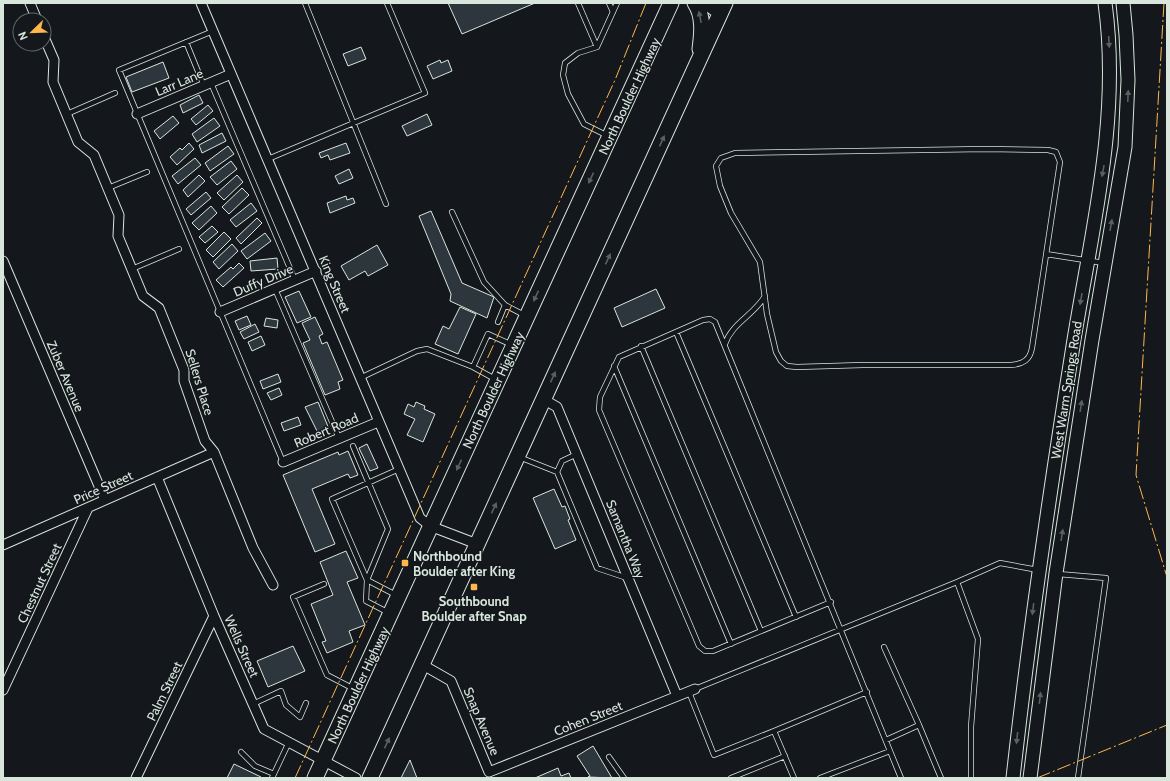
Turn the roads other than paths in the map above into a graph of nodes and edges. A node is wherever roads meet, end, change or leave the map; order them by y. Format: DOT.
graph roads {
  1 [pos="201,3"];
  2 [pos="304,3"];
  3 [pos="387,3"];
  4 [pos="578,3"];
  5 [pos="609,3"];
  6 [pos="617,3"];
  7 [pos="672,3"];
  8 [pos="695,3"];
  9 [pos="708,3"];
  10 [pos="1105,3"];
  11 [pos="1123,3"];
  12 [pos="722,8"];
  13 [pos="613,12"];
  14 [pos="212,31"];
  15 [pos="186,42"];
  16 [pos="597,47"];
  17 [pos="51,52"];
  18 [pos="699,60"];
  19 [pos="231,74"];
  20 [pos="208,84"];
  21 [pos="115,93"];
  22 [pos="66,114"];
  23 [pos="137,114"];
  24 [pos="355,123"];
  25 [pos="610,137"];
  26 [pos="268,159"];
  27 [pos="148,172"];
  28 [pos="108,188"];
  29 [pos="386,204"];
  30 [pos="452,212"];
  31 [pos="179,249"];
  32 [pos="1046,254"];
  33 [pos="1088,260"];
  34 [pos="3,261"];
  35 [pos="1104,263"];
  36 [pos="132,269"];
  37 [pos="316,272"];
  38 [pos="295,280"];
  39 [pos="275,289"];
  40 [pos="765,295"];
  41 [pos="505,305"];
  42 [pos="220,312"];
  43 [pos="527,316"];
  44 [pos="498,322"];
  45 [pos="676,332"];
  46 [pos="725,344"];
  47 [pos="514,345"];
  48 [pos="641,346"];
  49 [pos="614,366"];
  50 [pos="473,367"];
  51 [pos="360,378"];
  52 [pos="498,380"];
  53 [pos="543,399"];
  54 [pos="378,422"];
  55 [pos="338,438"];
  56 [pos="353,446"];
  57 [pos="214,452"];
  58 [pos="577,454"];
  59 [pos="517,456"];
  60 [pos="283,462"];
  61 [pos="399,469"];
  62 [pos="557,472"];
  63 [pos="157,477"];
  64 [pos="369,482"];
  65 [pos="105,500"];
  66 [pos="88,508"];
  67 [pos="430,526"];
  68 [pos="477,544"];
  69 [pos="3,545"];
  70 [pos="1038,570"];
  71 [pos="1056,573"];
  72 [pos="628,578"];
  73 [pos="366,580"];
  74 [pos="957,582"];
  75 [pos="324,584"];
  76 [pos="273,585"];
  77 [pos="398,596"];
  78 [pos="831,602"];
  79 [pos="390,614"];
  80 [pos="214,616"];
  81 [pos="796,617"];
  82 [pos="842,630"];
  83 [pos="762,631"];
  84 [pos="732,644"];
  85 [pos="884,646"];
  86 [pos="423,665"];
  87 [pos="356,689"];
  88 [pos="3,690"];
  89 [pos="692,691"];
  90 [pos="867,692"];
  91 [pos="678,696"];
  92 [pos="253,704"];
  93 [pos="306,704"];
  94 [pos="919,726"];
  95 [pos="774,731"];
  96 [pos="886,740"];
  97 [pos="289,742"];
  98 [pos="890,751"];
  99 [pos="241,752"];
  100 [pos="785,756"];
  101 [pos="609,757"];
  102 [pos="323,760"];
  103 [pos="491,775"];
  104 [pos="273,776"];
  105 [pos="136,778"];
  106 [pos="315,778"];
  107 [pos="356,778"];
  108 [pos="370,778"];
  109 [pos="624,778"];
  110 [pos="731,778"];
  111 [pos="794,778"];
  112 [pos="820,778"];
  113 [pos="902,778"];
  114 [pos="941,778"];
  115 [pos="971,778"];
  116 [pos="1013,778"];
  117 [pos="1030,778"];
  118 [pos="1078,778"];
  1 -- 14 [label="street, King Street"];
  2 -- 24 [label="lane"];
  3 -- 24 [label="lane"];
  4 -- 16 [label="lane"];
  5 -- 13 [label="lane"];
  6 -- 13 [label="lane"];
  7 -- 25 [label="main road, North Boulder Highway"];
  18 -- 8 [label="main road, one-way"];
  9 -- 12 [label="main road"];
  10 -- 33 [label="main road, West Warm Springs Road, one-way"];
  35 -- 11 [label="main road, West Warm Springs Road, one-way"];
  12 -- 18 [label="main road"];
  13 -- 16 [label="lane"];
  14 -- 15 [label="lane"];
  14 -- 19 [label="street, King Street"];
  15 -- 20 [label="lane"];
  15 -- 23 [label="lane"];
  16 -- 25 [label="lane"];
  17 -- 22 [label="street, Sellers Place"];
  53 -- 18 [label="main road, one-way"];
  19 -- 20 [label="street, Larr Lane"];
  19 -- 26 [label="street, King Street"];
  20 -- 23 [label="street, Larr Lane"];
  20 -- 38 [label="lane"];
  21 -- 22 [label="lane"];
  22 -- 28 [label="street, Sellers Place"];
  23 -- 42 [label="lane"];
  24 -- 26 [label="lane"];
  24 -- 29 [label="lane"];
  25 -- 43 [label="main road, North Boulder Highway, one-way"];
  26 -- 37 [label="street, King Street"];
  27 -- 28 [label="lane"];
  28 -- 36 [label="street, Sellers Place"];
  30 -- 41 [label="lane"];
  31 -- 36 [label="lane"];
  32 -- 33 [label="lane"];
  32 -- 40 [label="lane"];
  32 -- 40 [label="lane"];
  33 -- 35 [label="lane"];
  33 -- 70 [label="main road, West Warm Springs Road, one-way"];
  34 -- 65 [label="street, Zuber Avenue"];
  71 -- 35 [label="main road, West Warm Springs Road, one-way"];
  36 -- 57 [label="street, Sellers Place"];
  37 -- 38 [label="street, Duffy Drive"];
  37 -- 51 [label="street, King Street"];
  38 -- 39 [label="street, Duffy Drive"];
  39 -- 42 [label="street, Duffy Drive"];
  39 -- 55 [label="lane"];
  40 -- 46 [label="lane"];
  41 -- 43 [label="lane"];
  41 -- 44 [label="lane"];
  42 -- 60 [label="lane"];
  43 -- 47 [label="main road, North Boulder Highway"];
  45 -- 46 [label="lane"];
  45 -- 48 [label="lane"];
  45 -- 81 [label="lane"];
  46 -- 78 [label="lane"];
  47 -- 50 [label="lane"];
  47 -- 52 [label="main road, North Boulder Highway"];
  48 -- 49 [label="lane"];
  48 -- 83 [label="lane"];
  49 -- 84 [label="lane"];
  49 -- 84 [label="lane"];
  50 -- 51 [label="lane"];
  50 -- 52 [label="lane"];
  51 -- 54 [label="street, King Street"];
  52 -- 67 [label="main road, North Boulder Highway, one-way"];
  53 -- 58 [label="street, Samantha Way"];
  53 -- 59 [label="main road"];
  54 -- 55 [label="street, Robert Road"];
  54 -- 61 [label="street, King Street"];
  55 -- 60 [label="street, Robert Road"];
  56 -- 64 [label="lane"];
  57 -- 63 [label="street, Price Street"];
  57 -- 76 [label="street, Sellers Place"];
  58 -- 62 [label="lane"];
  58 -- 72 [label="street, Samantha Way"];
  59 -- 62 [label="lane"];
  68 -- 59 [label="main road, one-way"];
  61 -- 64 [label="lane"];
  61 -- 67 [label="street, King Street"];
  62 -- 72 [label="lane"];
  63 -- 65 [label="street, Price Street"];
  63 -- 80 [label="street, Wells Street"];
  64 -- 73 [label="lane"];
  64 -- 73 [label="lane"];
  65 -- 66 [label="street, Price Street"];
  66 -- 69 [label="street, Price Street"];
  66 -- 88 [label="street, Chestnut Street"];
  67 -- 68 [label="street, King Street"];
  67 -- 77 [label="main road, North Boulder Highway"];
  68 -- 86 [label="main road"];
  70 -- 71 [label="main road"];
  70 -- 74 [label="lane"];
  70 -- 116 [label="main road, West Warm Springs Road, one-way"];
  117 -- 71 [label="main road, West Warm Springs Road, one-way"];
  71 -- 118 [label="lane"];
  72 -- 91 [label="street, Samantha Way"];
  73 -- 77 [label="lane"];
  73 -- 79 [label="lane"];
  74 -- 82 [label="lane"];
  74 -- 115 [label="lane"];
  75 -- 87 [label="lane"];
  77 -- 79 [label="main road, North Boulder Highway"];
  78 -- 81 [label="lane"];
  78 -- 82 [label="lane"];
  79 -- 87 [label="main road, North Boulder Highway"];
  80 -- 92 [label="street, Wells Street"];
  80 -- 105 [label="street, Palm Street"];
  81 -- 83 [label="lane"];
  82 -- 89 [label="lane"];
  82 -- 90 [label="lane"];
  83 -- 84 [label="lane"];
  85 -- 94 [label="lane"];
  86 -- 103 [label="street, Snap Avenue"];
  108 -- 86 [label="main road, one-way"];
  87 -- 102 [label="main road, North Boulder Highway"];
  89 -- 91 [label="street, Cohen Street"];
  89 -- 95 [label="lane"];
  90 -- 95 [label="lane"];
  90 -- 96 [label="lane"];
  91 -- 103 [label="street, Cohen Street"];
  92 -- 93 [label="lane"];
  92 -- 97 [label="street, Wells Street"];
  94 -- 96 [label="lane"];
  94 -- 114 [label="lane"];
  95 -- 100 [label="lane"];
  96 -- 98 [label="lane"];
  97 -- 102 [label="street, Wells Street"];
  97 -- 104 [label="lane"];
  98 -- 112 [label="lane"];
  98 -- 113 [label="lane"];
  99 -- 104 [label="lane"];
  100 -- 110 [label="lane"];
  100 -- 111 [label="lane"];
  101 -- 109 [label="lane"];
  102 -- 106 [label="main road, North Boulder Highway"];
  102 -- 107 [label="street, Wells Street"];
}
